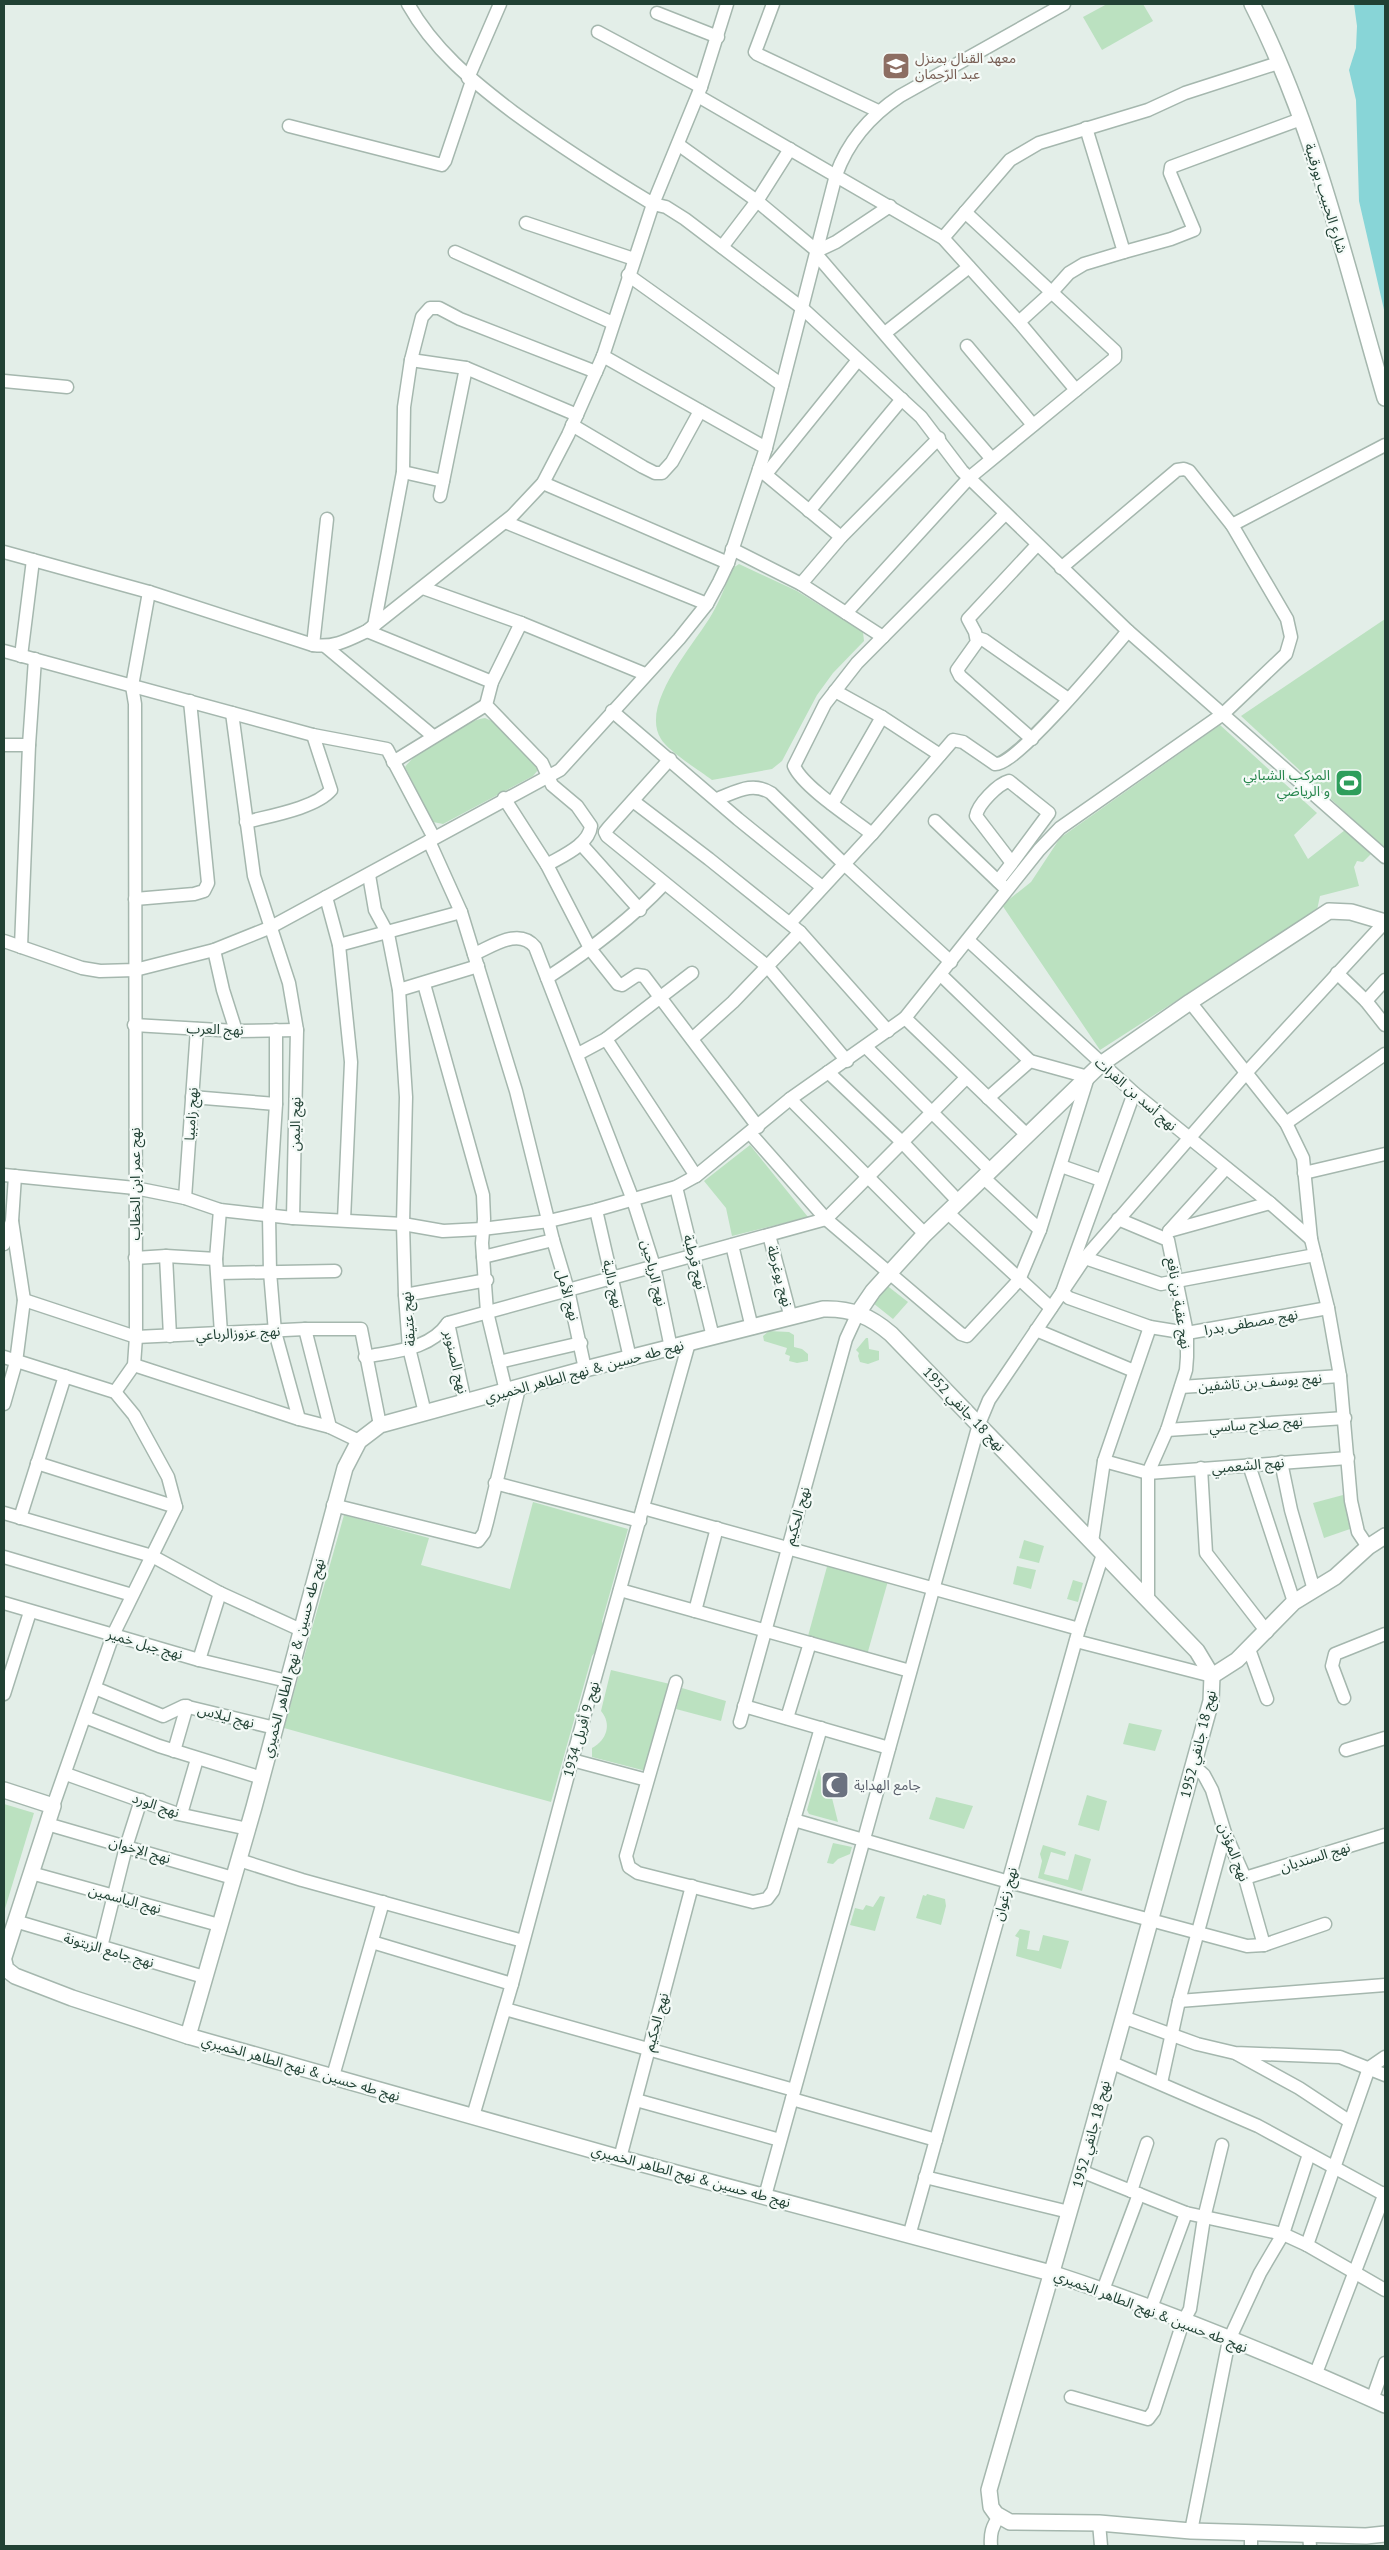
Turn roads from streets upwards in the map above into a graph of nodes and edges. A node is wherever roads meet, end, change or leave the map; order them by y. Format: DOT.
graph roads {
  1 [pos="408,4"];
  2 [pos="500,4"];
  3 [pos="727,4"];
  4 [pos="773,4"];
  5 [pos="1064,4"];
  6 [pos="1252,4"];
  7 [pos="657,14"];
  8 [pos="598,32"];
  9 [pos="718,37"];
  10 [pos="1278,63"];
  11 [pos="470,79"];
  12 [pos="700,91"];
  13 [pos="878,111"];
  14 [pos="1301,119"];
  15 [pos="289,126"];
  16 [pos="1086,128"];
  17 [pos="679,144"];
  18 [pos="790,149"];
  19 [pos="836,175"];
  20 [pos="757,201"];
  21 [pos="653,204"];
  22 [pos="890,206"];
  23 [pos="965,212"];
  24 [pos="526,224"];
  25 [pos="943,238"];
  26 [pos="722,247"];
  27 [pos="455,252"];
  28 [pos="1124,252"];
  29 [pos="816,253"];
  30 [pos="634,259"];
  31 [pos="969,267"];
  32 [pos="628,275"];
  33 [pos="1052,292"];
  34 [pos="802,308"];
  35 [pos="1019,322"];
  36 [pos="614,323"];
  37 [pos="885,333"];
  38 [pos="967,346"];
  39 [pos="603,356"];
  40 [pos="411,360"];
  41 [pos="858,360"];
  42 [pos="466,368"];
  43 [pos="596,372"];
  44 [pos="4,381"];
  45 [pos="782,385"];
  46 [pos="67,387"];
  47 [pos="1076,390"];
  48 [pos="1385,398"];
  49 [pos="902,400"];
  50 [pos="700,411"];
  51 [pos="574,420"];
  52 [pos="1033,425"];
  53 [pos="939,438"];
  54 [pos="1385,445"];
  55 [pos="766,448"];
  56 [pos="991,458"];
  57 [pos="404,472"];
  58 [pos="762,472"];
  59 [pos="969,478"];
  60 [pos="443,482"];
  61 [pos="543,483"];
  62 [pos="440,496"];
  63 [pos="809,511"];
  64 [pos="1006,514"];
  65 [pos="327,519"];
  66 [pos="505,522"];
  67 [pos="1232,525"];
  68 [pos="842,537"];
  69 [pos="1037,545"];
  70 [pos="732,549"];
  71 [pos="4,552"];
  72 [pos="32,560"];
  73 [pos="728,562"];
  74 [pos="1061,568"];
  75 [pos="801,584"];
  76 [pos="423,588"];
  77 [pos="149,592"];
  78 [pos="707,604"];
  79 [pos="846,614"];
  80 [pos="521,623"];
  81 [pos="371,628"];
  82 [pos="1128,631"];
  83 [pos="883,637"];
  84 [pos="978,638"];
  85 [pos="319,645"];
  86 [pos="4,651"];
  87 [pos="21,656"];
  88 [pos="36,660"];
  89 [pos="645,674"];
  90 [pos="492,682"];
  91 [pos="132,686"];
  92 [pos="835,691"];
  93 [pos="1068,699"];
  94 [pos="190,701"];
  95 [pos="486,705"];
  96 [pos="612,711"];
  97 [pos="232,713"];
  98 [pos="1223,714"];
  99 [pos="882,717"];
  100 [pos="313,735"];
  101 [pos="433,736"];
  102 [pos="1032,739"];
  103 [pos="4,745"];
  104 [pos="29,745"];
  105 [pos="940,754"];
  106 [pos="670,759"];
  107 [pos="393,762"];
  108 [pos="548,778"];
  109 [pos="504,798"];
  110 [pos="717,799"];
  111 [pos="633,801"];
  112 [pos="832,804"];
  113 [pos="935,821"];
  114 [pos="246,822"];
  115 [pos="605,832"];
  116 [pos="591,833"];
  117 [pos="872,834"];
  118 [pos="432,839"];
  119 [pos="581,844"];
  120 [pos="1385,857"];
  121 [pos="1012,863"];
  122 [pos="843,864"];
  123 [pos="548,865"];
  124 [pos="369,875"];
  125 [pos="664,884"];
  126 [pos="1003,886"];
  127 [pos="822,887"];
  128 [pos="326,898"];
  129 [pos="135,899"];
  130 [pos="640,910"];
  131 [pos="461,912"];
  132 [pos="1385,922"];
  133 [pos="790,923"];
  134 [pos="269,928"];
  135 [pos="800,932"];
  136 [pos="388,934"];
  137 [pos="4,941"];
  138 [pos="969,941"];
  139 [pos="339,945"];
  140 [pos="21,947"];
  141 [pos="214,950"];
  142 [pos="591,950"];
  143 [pos="476,960"];
  144 [pos="952,962"];
  145 [pos="767,966"];
  146 [pos="135,970"];
  147 [pos="692,973"];
  148 [pos="1337,973"];
  149 [pos="941,975"];
  150 [pos="547,978"];
  151 [pos="1385,980"];
  152 [pos="424,984"];
  153 [pos="399,990"];
  154 [pos="661,998"];
  155 [pos="1366,1001"];
  156 [pos="1190,1002"];
  157 [pos="905,1018"];
  158 [pos="134,1025"];
  159 [pos="1385,1025"];
  160 [pos="197,1029"];
  161 [pos="236,1030"];
  162 [pos="276,1030"];
  163 [pos="297,1030"];
  164 [pos="888,1031"];
  165 [pos="692,1038"];
  166 [pos="606,1039"];
  167 [pos="866,1047"];
  168 [pos="578,1054"];
  169 [pos="1385,1054"];
  170 [pos="847,1061"];
  171 [pos="1030,1061"];
  172 [pos="1101,1064"];
  173 [pos="828,1072"];
  174 [pos="1246,1073"];
  175 [pos="1088,1077"];
  176 [pos="966,1078"];
  177 [pos="1134,1093"];
  178 [pos="192,1098"];
  179 [pos="988,1098"];
  180 [pos="790,1099"];
  181 [pos="276,1104"];
  182 [pos="933,1112"];
  183 [pos="1286,1123"];
  184 [pos="754,1130"];
  185 [pos="1027,1134"];
  186 [pos="1188,1138"];
  187 [pos="902,1143"];
  188 [pos="1385,1154"];
  189 [pos="1060,1166"];
  190 [pos="1226,1168"];
  191 [pos="1304,1173"];
  192 [pos="988,1174"];
  193 [pos="9,1175"];
  194 [pos="696,1176"];
  195 [pos="868,1177"];
  196 [pos="1102,1180"];
  197 [pos="676,1187"];
  198 [pos="134,1188"];
  199 [pos="185,1198"];
  200 [pos="634,1200"];
  201 [pos="1270,1203"];
  202 [pos="953,1208"];
  203 [pos="220,1210"];
  204 [pos="596,1210"];
  205 [pos="269,1215"];
  206 [pos="293,1218"];
  207 [pos="826,1219"];
  208 [pos="1118,1219"];
  209 [pos="344,1220"];
  210 [pos="12,1221"];
  211 [pos="549,1221"];
  212 [pos="403,1224"];
  213 [pos="482,1229"];
  214 [pos="1040,1230"];
  215 [pos="925,1234"];
  216 [pos="769,1235"];
  217 [pos="1167,1235"];
  218 [pos="1311,1239"];
  219 [pos="553,1240"];
  220 [pos="4,1244"];
  221 [pos="732,1245"];
  222 [pos="694,1255"];
  223 [pos="1315,1255"];
  224 [pos="166,1256"];
  225 [pos="135,1258"];
  226 [pos="483,1258"];
  227 [pos="1085,1258"];
  228 [pos="216,1259"];
  229 [pos="654,1266"];
  230 [pos="335,1271"];
  231 [pos="270,1272"];
  232 [pos="218,1273"];
  233 [pos="889,1273"];
  234 [pos="611,1278"];
  235 [pos="486,1280"];
  236 [pos="1019,1280"];
  237 [pos="1176,1281"];
  238 [pos="568,1290"];
  239 [pos="1062,1292"];
  240 [pos="405,1296"];
  241 [pos="24,1300"];
  242 [pos="1051,1308"];
  243 [pos="1328,1308"];
  244 [pos="488,1312"];
  245 [pos="858,1312"];
  246 [pos="791,1318"];
  247 [pos="448,1323"];
  248 [pos="1150,1327"];
  249 [pos="752,1328"];
  250 [pos="305,1329"];
  251 [pos="1036,1330"];
  252 [pos="275,1332"];
  253 [pos="221,1333"];
  254 [pos="1187,1333"];
  255 [pos="170,1336"];
  256 [pos="136,1337"];
  257 [pos="713,1337"];
  258 [pos="581,1343"];
  259 [pos="689,1343"];
  260 [pos="409,1348"];
  261 [pos="671,1348"];
  262 [pos="365,1357"];
  263 [pos="4,1358"];
  264 [pos="630,1358"];
  265 [pos="16,1362"];
  266 [pos="500,1362"];
  267 [pos="134,1365"];
  268 [pos="585,1369"];
  269 [pos="1134,1371"];
  270 [pos="65,1376"];
  271 [pos="1340,1376"];
  272 [pos="1181,1387"];
  273 [pos="512,1389"];
  274 [pos="115,1392"];
  275 [pos="465,1402"];
  276 [pos="4,1404"];
  277 [pos="425,1413"];
  278 [pos="1345,1418"];
  279 [pos="299,1419"];
  280 [pos="979,1424"];
  281 [pos="380,1425"];
  282 [pos="330,1427"];
  283 [pos="1167,1430"];
  284 [pos="359,1441"];
  285 [pos="1348,1458"];
  286 [pos="1104,1461"];
  287 [pos="1281,1462"];
  288 [pos="37,1463"];
  289 [pos="1249,1465"];
  290 [pos="1201,1468"];
  291 [pos="1148,1473"];
  292 [pos="495,1483"];
  293 [pos="333,1505"];
  294 [pos="176,1507"];
  295 [pos="644,1508"];
  296 [pos="4,1514"];
  297 [pos="20,1518"];
  298 [pos="640,1521"];
  299 [pos="717,1528"];
  300 [pos="1385,1539"];
  301 [pos="1092,1542"];
  302 [pos="1368,1547"];
  303 [pos="788,1548"];
  304 [pos="1103,1554"];
  305 [pos="152,1556"];
  306 [pos="4,1557"];
  307 [pos="933,1589"];
  308 [pos="620,1590"];
  309 [pos="1314,1590"];
  310 [pos="220,1594"];
  311 [pos="132,1595"];
  312 [pos="1148,1599"];
  313 [pos="1294,1602"];
  314 [pos="4,1603"];
  315 [pos="695,1610"];
  316 [pos="30,1612"];
  317 [pos="301,1630"];
  318 [pos="765,1630"];
  319 [pos="1267,1632"];
  320 [pos="1385,1634"];
  321 [pos="113,1635"];
  322 [pos="1078,1635"];
  323 [pos="810,1643"];
  324 [pos="1249,1648"];
  325 [pos="199,1660"];
  326 [pos="910,1671"];
  327 [pos="1212,1676"];
  328 [pos="287,1681"];
  329 [pos="676,1682"];
  330 [pos="95,1688"];
  331 [pos="4,1694"];
  332 [pos="1267,1698"];
  333 [pos="1344,1698"];
  334 [pos="187,1706"];
  335 [pos="744,1706"];
  336 [pos="85,1717"];
  337 [pos="787,1718"];
  338 [pos="740,1722"];
  339 [pos="275,1728"];
  340 [pos="821,1728"];
  341 [pos="1385,1738"];
  342 [pos="889,1748"];
  343 [pos="1346,1750"];
  344 [pos="174,1751"];
  345 [pos="197,1759"];
  346 [pos="572,1760"];
  347 [pos="1194,1766"];
  348 [pos="66,1774"];
  349 [pos="262,1778"];
  350 [pos="647,1780"];
  351 [pos="4,1790"];
  352 [pos="141,1800"];
  353 [pos="53,1806"];
  354 [pos="181,1814"];
  355 [pos="794,1820"];
  356 [pos="47,1824"];
  357 [pos="248,1829"];
  358 [pos="1225,1833"];
  359 [pos="1385,1835"];
  360 [pos="863,1841"];
  361 [pos="126,1847"];
  362 [pos="239,1860"];
  363 [pos="31,1873"];
  364 [pos="233,1878"];
  365 [pos="1245,1878"];
  366 [pos="1009,1882"];
  367 [pos="692,1886"];
  368 [pos="114,1896"];
  369 [pos="383,1902"];
  370 [pos="1149,1920"];
  371 [pos="15,1921"];
  372 [pos="1325,1924"];
  373 [pos="219,1925"];
  374 [pos="1199,1934"];
  375 [pos="523,1941"];
  376 [pos="372,1942"];
  377 [pos="1264,1945"];
  378 [pos="101,1947"];
  379 [pos="4,1957"];
  380 [pos="4,1961"];
  381 [pos="204,1977"];
  382 [pos="512,1984"];
  383 [pos="1385,1985"];
  384 [pos="1179,2001"];
  385 [pos="505,2009"];
  386 [pos="1122,2018"];
  387 [pos="1172,2035"];
  388 [pos="188,2036"];
  389 [pos="649,2049"];
  390 [pos="1235,2053"];
  391 [pos="1385,2057"];
  392 [pos="1110,2062"];
  393 [pos="1369,2068"];
  394 [pos="1385,2075"];
  395 [pos="333,2076"];
  396 [pos="1161,2083"];
  397 [pos="793,2094"];
  398 [pos="636,2100"];
  399 [pos="473,2116"];
  400 [pos="1349,2121"];
  401 [pos="780,2140"];
  402 [pos="936,2140"];
  403 [pos="1147,2143"];
  404 [pos="1222,2145"];
  405 [pos="1309,2154"];
  406 [pos="620,2158"];
  407 [pos="1335,2166"];
  408 [pos="1081,2172"];
  409 [pos="926,2177"];
  410 [pos="1135,2192"];
  411 [pos="765,2196"];
  412 [pos="1384,2200"];
  413 [pos="1069,2212"];
  414 [pos="1186,2213"];
  415 [pos="1204,2218"];
  416 [pos="1283,2234"];
  417 [pos="909,2236"];
  418 [pos="1307,2245"];
  419 [pos="1051,2273"];
  420 [pos="1356,2273"];
  421 [pos="1103,2290"];
  422 [pos="1385,2290"];
  423 [pos="1151,2308"];
  424 [pos="1183,2322"];
  425 [pos="1229,2340"];
  426 [pos="1385,2363"];
  427 [pos="1316,2373"];
  428 [pos="1071,2397"];
  429 [pos="1379,2403"];
  430 [pos="999,2517"];
  431 [pos="1099,2523"];
  432 [pos="1191,2531"];
  433 [pos="1385,2534"];
  434 [pos="1251,2540"];
  435 [pos="1310,2540"];
  436 [pos="991,2546"];
  437 [pos="1101,2546"];
  1 -- 11 [label="street"];
  2 -- 11 [label="street"];
  3 -- 9 [label="street"];
  4 -- 13 [label="street"];
  5 -- 13 [label="street"];
  6 -- 10 [label="street, شارع الحبيب بورقيبة"];
  7 -- 9 [label="street"];
  8 -- 12 [label="street"];
  9 -- 12 [label="street"];
  10 -- 14 [label="street, شارع الحبيب بورقيبة"];
  10 -- 16 [label="street"];
  11 -- 15 [label="street"];
  11 -- 21 [label="street"];
  12 -- 17 [label="street"];
  12 -- 18 [label="street"];
  13 -- 19 [label="street"];
  14 -- 28 [label="street"];
  14 -- 48 [label="street, شارع الحبيب بورقيبة"];
  16 -- 23 [label="street"];
  16 -- 28 [label="street"];
  17 -- 20 [label="street"];
  17 -- 21 [label="street"];
  18 -- 19 [label="street"];
  18 -- 20 [label="street"];
  19 -- 22 [label="street"];
  19 -- 29 [label="street"];
  20 -- 26 [label="street"];
  20 -- 29 [label="street"];
  21 -- 26 [label="street"];
  21 -- 30 [label="street"];
  22 -- 25 [label="street"];
  22 -- 29 [label="street"];
  23 -- 25 [label="street"];
  23 -- 33 [label="street"];
  24 -- 30 [label="street"];
  25 -- 31 [label="street"];
  26 -- 34 [label="street"];
  27 -- 36 [label="street"];
  28 -- 33 [label="street"];
  29 -- 34 [label="street"];
  29 -- 37 [label="street"];
  30 -- 32 [label="street"];
  31 -- 35 [label="street"];
  31 -- 37 [label="street"];
  32 -- 36 [label="street"];
  32 -- 45 [label="street"];
  33 -- 35 [label="street"];
  33 -- 47 [label="street"];
  34 -- 41 [label="street"];
  34 -- 45 [label="street"];
  35 -- 47 [label="street"];
  36 -- 39 [label="street"];
  37 -- 56 [label="street"];
  38 -- 52 [label="street"];
  39 -- 43 [label="street"];
  39 -- 50 [label="street"];
  40 -- 42 [label="street"];
  40 -- 43 [label="street"];
  40 -- 57 [label="street"];
  41 -- 49 [label="street"];
  41 -- 58 [label="street"];
  42 -- 51 [label="street"];
  42 -- 60 [label="street"];
  43 -- 51 [label="street"];
  44 -- 46 [label="street"];
  45 -- 55 [label="street"];
  47 -- 52 [label="street"];
  49 -- 53 [label="street"];
  49 -- 63 [label="street"];
  50 -- 51 [label="street"];
  50 -- 55 [label="street"];
  51 -- 61 [label="street"];
  52 -- 56 [label="street"];
  53 -- 59 [label="street"];
  53 -- 68 [label="street"];
  54 -- 67 [label="street"];
  55 -- 58 [label="street"];
  56 -- 59 [label="street"];
  57 -- 60 [label="street"];
  57 -- 81 [label="street"];
  58 -- 63 [label="street"];
  58 -- 70 [label="street"];
  59 -- 64 [label="street"];
  59 -- 79 [label="street"];
  60 -- 62 [label="street"];
  61 -- 66 [label="street"];
  61 -- 73 [label="street"];
  63 -- 68 [label="street"];
  64 -- 69 [label="street"];
  64 -- 83 [label="street"];
  65 -- 85 [label="street"];
  66 -- 76 [label="street"];
  66 -- 78 [label="street"];
  67 -- 74 [label="street"];
  67 -- 98 [label="street"];
  68 -- 75 [label="street"];
  69 -- 74 [label="street"];
  69 -- 84 [label="street"];
  70 -- 73 [label="street"];
  70 -- 75 [label="street"];
  71 -- 72 [label="street"];
  72 -- 77 [label="street"];
  72 -- 87 [label="street"];
  73 -- 78 [label="street"];
  74 -- 82 [label="street"];
  75 -- 79 [label="street"];
  76 -- 80 [label="street"];
  76 -- 81 [label="street"];
  77 -- 85 [label="street"];
  77 -- 91 [label="street, نهج عمر ابن الخطاب"];
  78 -- 89 [label="street"];
  79 -- 83 [label="street"];
  80 -- 89 [label="street"];
  80 -- 90 [label="street"];
  81 -- 85 [label="street"];
  81 -- 90 [label="street"];
  82 -- 93 [label="street"];
  82 -- 98 [label="street"];
  83 -- 92 [label="street"];
  84 -- 93 [label="street"];
  84 -- 102 [label="street"];
  85 -- 101 [label="street"];
  86 -- 87 [label="street"];
  87 -- 88 [label="street"];
  88 -- 91 [label="street"];
  88 -- 104 [label="street"];
  89 -- 96 [label="street"];
  90 -- 95 [label="street"];
  91 -- 94 [label="street"];
  91 -- 129 [label="street, نهج عمر ابن الخطاب"];
  92 -- 99 [label="street"];
  92 -- 112 [label="street"];
  93 -- 102 [label="street"];
  94 -- 97 [label="street"];
  94 -- 129 [label="street"];
  95 -- 101 [label="street"];
  95 -- 108 [label="street"];
  96 -- 106 [label="street"];
  96 -- 108 [label="street"];
  97 -- 100 [label="street"];
  97 -- 114 [label="street, نهج اليمن"];
  98 -- 120 [label="street"];
  98 -- 126 [label="street"];
  99 -- 105 [label="street"];
  99 -- 112 [label="street"];
  100 -- 107 [label="street"];
  100 -- 114 [label="street"];
  101 -- 107 [label="street"];
  102 -- 105 [label="street"];
  103 -- 104 [label="street"];
  104 -- 140 [label="street"];
  105 -- 117 [label="street"];
  106 -- 110 [label="street"];
  106 -- 111 [label="street"];
  107 -- 118 [label="street, نهج الأمل"];
  108 -- 109 [label="street"];
  108 -- 116 [label="street"];
  109 -- 118 [label="street"];
  109 -- 123 [label="street"];
  110 -- 122 [label="street"];
  110 -- 127 [label="street"];
  111 -- 115 [label="street"];
  111 -- 133 [label="street"];
  112 -- 117 [label="street"];
  113 -- 126 [label="street"];
  114 -- 134 [label="street, نهج اليمن"];
  115 -- 116 [label="street"];
  115 -- 125 [label="street"];
  116 -- 119 [label="street"];
  117 -- 122 [label="street"];
  118 -- 124 [label="street"];
  118 -- 131 [label="street, نهج الأمل"];
  119 -- 123 [label="street"];
  119 -- 130 [label="street"];
  121 -- 121 [label="street"];
  121 -- 126 [label="street"];
  122 -- 127 [label="street"];
  122 -- 144 [label="street"];
  123 -- 142 [label="street"];
  124 -- 128 [label="street"];
  124 -- 136 [label="street, نهج عتيقة"];
  125 -- 130 [label="street"];
  125 -- 145 [label="street"];
  126 -- 138 [label="street"];
  127 -- 133 [label="street"];
  128 -- 134 [label="street"];
  128 -- 139 [label="street"];
  129 -- 146 [label="street, نهج عمر ابن الخطاب"];
  130 -- 142 [label="street"];
  131 -- 136 [label="street"];
  131 -- 143 [label="street, نهج الأمل"];
  132 -- 148 [label="street"];
  132 -- 156 [label="street"];
  133 -- 135 [label="street"];
  134 -- 141 [label="street"];
  134 -- 163 [label="street, نهج اليمن"];
  135 -- 145 [label="street"];
  135 -- 164 [label="street"];
  136 -- 139 [label="street"];
  136 -- 153 [label="street, نهج عتيقة"];
  137 -- 140 [label="street"];
  138 -- 144 [label="street"];
  138 -- 172 [label="street, نهج أسد بن الفرات"];
  139 -- 209 [label="street"];
  140 -- 146 [label="street"];
  141 -- 146 [label="street"];
  141 -- 161 [label="street"];
  142 -- 150 [label="street"];
  142 -- 154 [label="street"];
  143 -- 150 [label="street, نهج الرياحين"];
  143 -- 152 [label="street"];
  143 -- 211 [label="street, نهج الأمل"];
  144 -- 149 [label="street"];
  145 -- 165 [label="street"];
  145 -- 170 [label="street"];
  146 -- 158 [label="street, نهج عمر ابن الخطاب"];
  147 -- 154 [label="street"];
  148 -- 155 [label="street"];
  148 -- 174 [label="street"];
  149 -- 157 [label="street"];
  149 -- 171 [label="street"];
  150 -- 168 [label="street, نهج الرياحين"];
  151 -- 155 [label="street"];
  152 -- 153 [label="street"];
  152 -- 213 [label="street"];
  153 -- 212 [label="street, نهج عتيقة"];
  154 -- 165 [label="street"];
  154 -- 166 [label="street"];
  155 -- 159 [label="street"];
  156 -- 172 [label="street"];
  156 -- 174 [label="street"];
  157 -- 164 [label="street"];
  157 -- 176 [label="street"];
  158 -- 160 [label="street, نهج العرب"];
  158 -- 198 [label="street, نهج عمر ابن الخطاب"];
  160 -- 161 [label="street, نهج العرب"];
  160 -- 178 [label="street, نهج زامبيا"];
  161 -- 162 [label="street, نهج العرب"];
  162 -- 163 [label="street, نهج العرب"];
  162 -- 181 [label="street"];
  163 -- 206 [label="street, نهج اليمن"];
  164 -- 167 [label="street"];
  165 -- 184 [label="street"];
  166 -- 168 [label="street"];
  166 -- 194 [label="street"];
  167 -- 170 [label="street"];
  167 -- 182 [label="street"];
  168 -- 200 [label="street, نهج الرياحين"];
  169 -- 183 [label="street"];
  170 -- 173 [label="street"];
  171 -- 175 [label="street"];
  171 -- 179 [label="street"];
  172 -- 175 [label="street"];
  172 -- 177 [label="street, نهج أسد بن الفرات"];
  173 -- 180 [label="street"];
  173 -- 187 [label="street"];
  174 -- 183 [label="street"];
  174 -- 186 [label="street"];
  175 -- 185 [label="street"];
  175 -- 189 [label="street"];
  176 -- 179 [label="street"];
  176 -- 182 [label="street"];
  177 -- 186 [label="street, نهج أسد بن الفرات"];
  177 -- 196 [label="street"];
  178 -- 181 [label="street"];
  178 -- 199 [label="street, نهج زامبيا"];
  179 -- 185 [label="street"];
  180 -- 184 [label="street"];
  180 -- 195 [label="street"];
  181 -- 205 [label="street"];
  182 -- 187 [label="street"];
  182 -- 192 [label="street"];
  183 -- 191 [label="street"];
  184 -- 194 [label="street"];
  184 -- 207 [label="street"];
  185 -- 192 [label="street"];
  186 -- 190 [label="street, نهج أسد بن الفرات"];
  186 -- 208 [label="street"];
  187 -- 195 [label="street"];
  187 -- 202 [label="street"];
  188 -- 191 [label="street"];
  189 -- 196 [label="street"];
  189 -- 214 [label="street"];
  190 -- 201 [label="street, نهج أسد بن الفرات"];
  190 -- 217 [label="street"];
  191 -- 218 [label="street"];
  192 -- 202 [label="street"];
  192 -- 214 [label="street"];
  193 -- 198 [label="street"];
  193 -- 210 [label="street"];
  194 -- 197 [label="street"];
  195 -- 207 [label="street"];
  195 -- 215 [label="street"];
  196 -- 239 [label="street"];
  197 -- 200 [label="street"];
  197 -- 222 [label="street, نهج قرطبة"];
  198 -- 199 [label="street"];
  198 -- 225 [label="street, نهج عمر ابن الخطاب"];
  199 -- 203 [label="street"];
  200 -- 204 [label="street"];
  200 -- 229 [label="street, نهج الرياحين"];
  201 -- 217 [label="street"];
  201 -- 218 [label="street, نهج أسد بن الفرات"];
  202 -- 215 [label="street"];
  202 -- 236 [label="street"];
  203 -- 205 [label="street"];
  203 -- 228 [label="street"];
  204 -- 211 [label="street"];
  204 -- 234 [label="street, نهج دالية"];
  205 -- 206 [label="street"];
  205 -- 231 [label="street"];
  206 -- 209 [label="street"];
  207 -- 216 [label="street"];
  207 -- 233 [label="street"];
  208 -- 217 [label="street, نهج عقبة بن نافع"];
  208 -- 227 [label="street"];
  209 -- 212 [label="street"];
  210 -- 220 [label="street"];
  210 -- 241 [label="street"];
  211 -- 213 [label="street"];
  211 -- 219 [label="street, نهج الأمل"];
  212 -- 213 [label="street"];
  212 -- 240 [label="street, نهج عتيقة"];
  213 -- 226 [label="street"];
  214 -- 236 [label="street"];
  215 -- 233 [label="street"];
  216 -- 221 [label="street"];
  216 -- 246 [label="street, نهج يوغرطة"];
  217 -- 237 [label="street, نهج عقبة بن نافع"];
  218 -- 223 [label="street"];
  219 -- 226 [label="street"];
  219 -- 238 [label="street, نهج الأمل"];
  221 -- 222 [label="street"];
  221 -- 249 [label="street"];
  222 -- 229 [label="street"];
  222 -- 257 [label="street, نهج قرطبة"];
  223 -- 237 [label="street"];
  223 -- 243 [label="street"];
  224 -- 225 [label="street"];
  224 -- 228 [label="street"];
  224 -- 255 [label="street"];
  225 -- 256 [label="street, نهج عمر ابن الخطاب"];
  226 -- 235 [label="street"];
  227 -- 237 [label="street"];
  227 -- 239 [label="street"];
  228 -- 232 [label="street"];
  229 -- 234 [label="street"];
  229 -- 261 [label="street, نهج الرياحين"];
  230 -- 231 [label="street"];
  231 -- 232 [label="street"];
  231 -- 252 [label="street"];
  232 -- 253 [label="street"];
  233 -- 236 [label="street"];
  233 -- 245 [label="street"];
  234 -- 238 [label="street"];
  234 -- 264 [label="street, نهج دالية"];
  235 -- 240 [label="street"];
  235 -- 244 [label="street"];
  236 -- 242 [label="street"];
  237 -- 254 [label="street, نهج عقبة بن نافع"];
  238 -- 244 [label="street"];
  238 -- 258 [label="street, نهج الأمل"];
  239 -- 242 [label="street"];
  239 -- 248 [label="street, نهج مصطفى بدرا"];
  240 -- 260 [label="street, نهج عتيقة"];
  241 -- 256 [label="street, نهج عزوزالرباعي"];
  241 -- 265 [label="street"];
  242 -- 251 [label="street"];
  243 -- 254 [label="street, نهج مصطفى بدرا"];
  243 -- 271 [label="street"];
  244 -- 247 [label="street"];
  244 -- 266 [label="street"];
  245 -- 246 [label="street, نهج طه حسين & نهج الطاهر الخميري"];
  245 -- 280 [label="street, نهج 18 جانفي 1952"];
  245 -- 303 [label="street, نهج الحكيم"];
  246 -- 249 [label="street, نهج طه حسين & نهج الطاهر الخميري"];
  247 -- 260 [label="street"];
  247 -- 275 [label="street, نهج الصنوبر"];
  248 -- 254 [label="street, نهج مصطفى بدرا"];
  248 -- 269 [label="street"];
  249 -- 257 [label="street, نهج طه حسين & نهج الطاهر الخميري"];
  250 -- 252 [label="street, نهج عزوزالرباعي"];
  250 -- 262 [label="street, نهج عزوزالرباعي"];
  250 -- 282 [label="street"];
  251 -- 269 [label="street"];
  251 -- 280 [label="street"];
  252 -- 253 [label="street, نهج عزوزالرباعي"];
  252 -- 279 [label="street"];
  253 -- 255 [label="street, نهج عزوزالرباعي"];
  254 -- 272 [label="street, نهج عقبة بن نافع"];
  255 -- 256 [label="street, نهج عزوزالرباعي"];
  256 -- 267 [label="street, نهج عمر ابن الخطاب"];
  257 -- 259 [label="street, نهج طه حسين & نهج الطاهر الخميري"];
  258 -- 266 [label="street"];
  258 -- 268 [label="street, نهج الأمل"];
  259 -- 261 [label="street, نهج طه حسين & نهج الطاهر الخميري"];
  259 -- 295 [label="street, نهج 9 أفريل 1934"];
  260 -- 262 [label="street"];
  260 -- 277 [label="street, نهج عتيقة"];
  261 -- 264 [label="street, نهج طه حسين & نهج الطاهر الخميري"];
  262 -- 281 [label="street, نهج عزوزالرباعي"];
  263 -- 265 [label="street"];
  264 -- 268 [label="street, نهج طه حسين & نهج الطاهر الخميري"];
  265 -- 270 [label="street"];
  265 -- 276 [label="street"];
  266 -- 273 [label="street"];
  267 -- 274 [label="street"];
  267 -- 279 [label="street"];
  268 -- 273 [label="street, نهج طه حسين & نهج الطاهر الخميري"];
  269 -- 286 [label="street"];
  270 -- 274 [label="street"];
  270 -- 288 [label="street"];
  271 -- 272 [label="street, نهج يوسف بن تاشفين"];
  271 -- 278 [label="street"];
  272 -- 283 [label="street, نهج عقبة بن نافع"];
  273 -- 275 [label="street, نهج طه حسين & نهج الطاهر الخميري"];
  273 -- 292 [label="street"];
  274 -- 294 [label="street"];
  275 -- 277 [label="street, نهج طه حسين & نهج الطاهر الخميري"];
  277 -- 281 [label="street, نهج طه حسين & نهج الطاهر الخميري"];
  278 -- 283 [label="street, نهج صلاح ساسي"];
  278 -- 285 [label="street"];
  279 -- 282 [label="street"];
  280 -- 301 [label="street, نهج 18 جانفي 1952"];
  280 -- 307 [label="street"];
  281 -- 284 [label="street, نهج طه حسين & نهج الطاهر الخميري"];
  282 -- 284 [label="street"];
  283 -- 291 [label="street, نهج عقبة بن نافع"];
  284 -- 293 [label="street, نهج طه حسين & نهج الطاهر الخميري"];
  285 -- 287 [label="street, نهج الشعمبي"];
  285 -- 302 [label="street"];
  286 -- 291 [label="street"];
  286 -- 301 [label="street"];
  287 -- 289 [label="street, نهج الشعمبي"];
  287 -- 309 [label="street"];
  288 -- 294 [label="street"];
  288 -- 297 [label="street"];
  289 -- 290 [label="street, نهج الشعمبي"];
  289 -- 313 [label="street"];
  290 -- 291 [label="street, نهج الشعمبي"];
  290 -- 319 [label="street"];
  291 -- 312 [label="street"];
  292 -- 293 [label="street"];
  292 -- 298 [label="street"];
  293 -- 317 [label="street, نهج طه حسين & نهج الطاهر الخميري"];
  294 -- 305 [label="street"];
  295 -- 298 [label="street, نهج 9 أفريل 1934"];
  295 -- 299 [label="street"];
  296 -- 297 [label="street"];
  297 -- 305 [label="street"];
  298 -- 308 [label="street, نهج 9 أفريل 1934"];
  299 -- 303 [label="street"];
  299 -- 315 [label="street"];
  300 -- 302 [label="street"];
  301 -- 304 [label="street, نهج 18 جانفي 1952"];
  302 -- 309 [label="street"];
  303 -- 307 [label="street"];
  303 -- 318 [label="street, نهج الحكيم"];
  304 -- 312 [label="street, نهج 18 جانفي 1952"];
  304 -- 322 [label="street, نهج زغوان"];
  305 -- 310 [label="street"];
  305 -- 311 [label="street"];
  306 -- 311 [label="street"];
  307 -- 322 [label="street"];
  307 -- 326 [label="street"];
  308 -- 315 [label="street"];
  308 -- 346 [label="street, نهج 9 أفريل 1934"];
  309 -- 313 [label="street"];
  310 -- 317 [label="street"];
  310 -- 325 [label="street"];
  311 -- 321 [label="street"];
  312 -- 327 [label="street, نهج 18 جانفي 1952"];
  313 -- 319 [label="street"];
  314 -- 316 [label="street, نهج جبل خمير"];
  315 -- 318 [label="street"];
  316 -- 321 [label="street, نهج جبل خمير"];
  316 -- 331 [label="street"];
  317 -- 328 [label="street, نهج طه حسين & نهج الطاهر الخميري"];
  318 -- 323 [label="street"];
  318 -- 335 [label="street, نهج الحكيم"];
  319 -- 324 [label="street"];
  320 -- 333 [label="street"];
  321 -- 325 [label="street, نهج جبل خمير"];
  321 -- 330 [label="street"];
  322 -- 327 [label="street"];
  322 -- 366 [label="street, نهج زغوان"];
  323 -- 326 [label="street"];
  323 -- 337 [label="street"];
  324 -- 327 [label="street"];
  324 -- 332 [label="street"];
  325 -- 328 [label="street, نهج جبل خمير"];
  326 -- 342 [label="street"];
  327 -- 347 [label="street, نهج 18 جانفي 1952"];
  328 -- 339 [label="street, نهج طه حسين & نهج الطاهر الخميري"];
  329 -- 350 [label="street"];
  330 -- 334 [label="street, نهج ليلاس"];
  330 -- 336 [label="street"];
  334 -- 339 [label="street, نهج ليلاس"];
  334 -- 344 [label="street"];
  335 -- 337 [label="street"];
  335 -- 338 [label="street, نهج الحكيم"];
  336 -- 344 [label="street"];
  336 -- 348 [label="street"];
  337 -- 340 [label="street"];
  339 -- 349 [label="street, نهج طه حسين & نهج الطاهر الخميري"];
  340 -- 342 [label="street"];
  340 -- 355 [label="street"];
  341 -- 343 [label="street"];
  342 -- 360 [label="street"];
  344 -- 345 [label="street"];
  345 -- 349 [label="street"];
  345 -- 354 [label="street"];
  346 -- 350 [label="street"];
  346 -- 375 [label="street, نهج 9 أفريل 1934"];
  347 -- 358 [label="street, نهج المؤذن"];
  347 -- 370 [label="street, نهج 18 جانفي 1952"];
  348 -- 352 [label="street, نهج الورد"];
  348 -- 353 [label="street"];
  349 -- 357 [label="street, نهج طه حسين & نهج الطاهر الخميري"];
  350 -- 367 [label="street"];
  351 -- 353 [label="street"];
  352 -- 354 [label="street, نهج الورد"];
  352 -- 361 [label="street"];
  353 -- 356 [label="street"];
  354 -- 357 [label="street, نهج الورد"];
  355 -- 360 [label="street"];
  355 -- 367 [label="street"];
  356 -- 361 [label="street, نهج الإخوان"];
  356 -- 363 [label="street"];
  357 -- 362 [label="street, نهج طه حسين & نهج الطاهر الخميري"];
  358 -- 365 [label="street, نهج المؤذن"];
  358 -- 374 [label="street"];
  359 -- 365 [label="street, نهج السنديان"];
  360 -- 366 [label="street"];
  360 -- 397 [label="street"];
  361 -- 364 [label="street, نهج الإخوان"];
  361 -- 368 [label="street"];
  362 -- 364 [label="street, نهج طه حسين & نهج الطاهر الخميري"];
  362 -- 369 [label="street"];
  363 -- 368 [label="street, نهج الياسمين"];
  363 -- 371 [label="street"];
  364 -- 373 [label="street, نهج طه حسين & نهج الطاهر الخميري"];
  365 -- 377 [label="street, نهج المؤذن"];
  366 -- 370 [label="street"];
  366 -- 402 [label="street, نهج زغوان"];
  367 -- 389 [label="street, نهج الحكيم"];
  368 -- 373 [label="street, نهج الياسمين"];
  368 -- 378 [label="street"];
  369 -- 375 [label="street"];
  369 -- 376 [label="street"];
  370 -- 374 [label="street"];
  370 -- 386 [label="street, نهج 18 جانفي 1952"];
  371 -- 378 [label="street, نهج جامع الزيتونة"];
  371 -- 379 [label="street"];
  372 -- 377 [label="street"];
  373 -- 381 [label="street, نهج طه حسين & نهج الطاهر الخميري"];
  374 -- 377 [label="street"];
  374 -- 384 [label="street"];
  375 -- 382 [label="street, نهج 9 أفريل 1934"];
  376 -- 382 [label="street"];
  376 -- 395 [label="street"];
  378 -- 381 [label="street, نهج جامع الزيتونة"];
  380 -- 388 [label="street"];
  381 -- 388 [label="street, نهج طه حسين & نهج الطاهر الخميري"];
  382 -- 385 [label="street, نهج 9 أفريل 1934"];
  383 -- 384 [label="street"];
  384 -- 387 [label="street"];
  385 -- 389 [label="street"];
  385 -- 399 [label="street, نهج 9 أفريل 1934"];
  386 -- 387 [label="street"];
  386 -- 392 [label="street, نهج 18 جانفي 1952"];
  387 -- 390 [label="street"];
  387 -- 396 [label="street"];
  388 -- 395 [label="street, نهج طه حسين & نهج الطاهر الخميري"];
  389 -- 397 [label="street"];
  389 -- 398 [label="street, نهج الحكيم"];
  390 -- 393 [label="street"];
  390 -- 400 [label="street"];
  391 -- 393 [label="street"];
  392 -- 396 [label="street"];
  392 -- 408 [label="street, نهج 18 جانفي 1952"];
  393 -- 394 [label="street"];
  393 -- 400 [label="street"];
  395 -- 399 [label="street, نهج طه حسين & نهج الطاهر الخميري"];
  396 -- 405 [label="street"];
  397 -- 401 [label="street"];
  397 -- 402 [label="street"];
  398 -- 401 [label="street"];
  398 -- 406 [label="street, نهج الحكيم"];
  399 -- 406 [label="street, نهج طه حسين & نهج الطاهر الخميري"];
  400 -- 407 [label="street"];
  401 -- 411 [label="street"];
  402 -- 409 [label="street, نهج زغوان"];
  403 -- 410 [label="street"];
  404 -- 415 [label="street"];
  405 -- 407 [label="street"];
  405 -- 416 [label="street"];
  406 -- 411 [label="street, نهج طه حسين & نهج الطاهر الخميري"];
  407 -- 412 [label="street"];
  407 -- 418 [label="street"];
  408 -- 410 [label="street"];
  408 -- 413 [label="street, نهج 18 جانفي 1952"];
  409 -- 413 [label="street"];
  409 -- 417 [label="street, نهج زغوان"];
  410 -- 414 [label="street"];
  410 -- 421 [label="street"];
  411 -- 417 [label="street, نهج طه حسين & نهج الطاهر الخميري"];
  412 -- 420 [label="street"];
  413 -- 419 [label="street, نهج 18 جانفي 1952"];
  414 -- 415 [label="street"];
  414 -- 423 [label="street"];
  415 -- 416 [label="street"];
  415 -- 424 [label="street"];
  416 -- 418 [label="street"];
  416 -- 425 [label="street"];
  417 -- 419 [label="street, نهج طه حسين & نهج الطاهر الخميري"];
  418 -- 420 [label="street"];
  419 -- 421 [label="street, نهج طه حسين & نهج الطاهر الخميري"];
  419 -- 430 [label="street, نهج 18 جانفي 1952"];
  420 -- 422 [label="street"];
  420 -- 427 [label="street"];
  421 -- 423 [label="street, نهج طه حسين & نهج الطاهر الخميري"];
  423 -- 424 [label="street, نهج طه حسين & نهج الطاهر الخميري"];
  424 -- 425 [label="street, نهج طه حسين & نهج الطاهر الخميري"];
  424 -- 428 [label="street"];
  425 -- 427 [label="street, نهج طه حسين & نهج الطاهر الخميري"];
  425 -- 432 [label="street"];
  426 -- 429 [label="street"];
  427 -- 429 [label="street, نهج طه حسين & نهج الطاهر الخميري"];
  430 -- 431 [label="street"];
  430 -- 436 [label="street"];
  431 -- 432 [label="street"];
  431 -- 437 [label="street"];
  432 -- 434 [label="street"];
  433 -- 435 [label="street"];
  434 -- 435 [label="street"];
}
